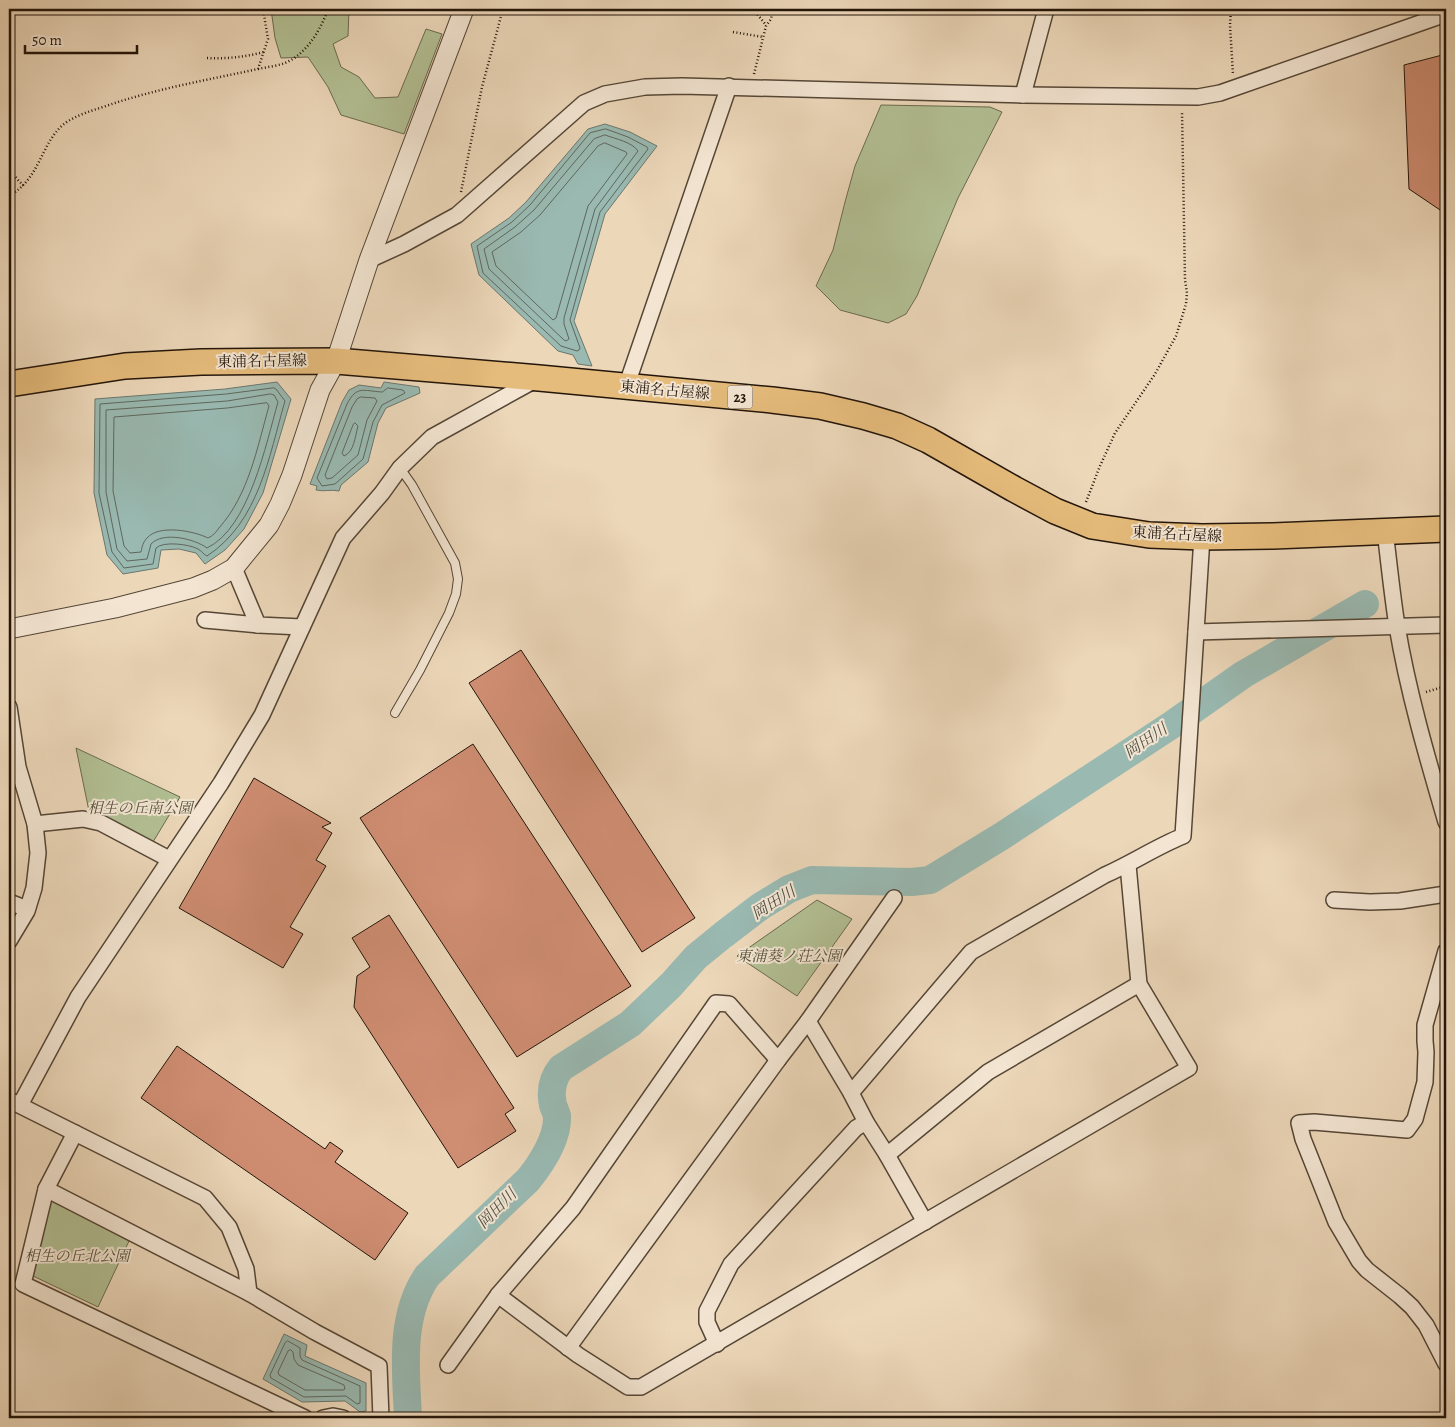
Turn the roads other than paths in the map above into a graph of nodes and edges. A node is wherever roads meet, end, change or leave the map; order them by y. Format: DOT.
graph roads {
  1 [pos="464,9"];
  2 [pos="1046,9"];
  3 [pos="1446,14"];
  4 [pos="729,86"];
  5 [pos="1023,95"];
  6 [pos="369,260"];
  7 [pos="336,361"];
  8 [pos="539,378"];
  9 [pos="9,384"];
  10 [pos="626,387"];
  11 [pos="400,468"];
  12 [pos="1446,529"];
  13 [pos="1385,531"];
  14 [pos="1202,536"];
  15 [pos="234,568"];
  16 [pos="205,620"];
  17 [pos="1446,624"];
  18 [pos="258,625"];
  19 [pos="1398,626"];
  20 [pos="302,627"];
  21 [pos="9,629"];
  22 [pos="1196,632"];
  23 [pos="9,707"];
  24 [pos="395,713"];
  25 [pos="14,767"];
  26 [pos="1446,822"];
  27 [pos="35,824"];
  28 [pos="169,859"];
  29 [pos="1128,865"];
  30 [pos="1446,894"];
  31 [pos="894,898"];
  32 [pos="1334,900"];
  33 [pos="9,902"];
  34 [pos="27,909"];
  35 [pos="9,941"];
  36 [pos="1446,951"];
  37 [pos="1139,984"];
  38 [pos="808,1021"];
  39 [pos="778,1060"];
  40 [pos="851,1093"];
  41 [pos="15,1102"];
  42 [pos="866,1122"];
  43 [pos="75,1133"];
  44 [pos="887,1155"];
  45 [pos="46,1189"];
  46 [pos="925,1222"];
  47 [pos="16,1282"];
  48 [pos="249,1292"];
  49 [pos="498,1294"];
  50 [pos="717,1344"];
  51 [pos="568,1348"];
  52 [pos="1446,1364"];
  53 [pos="448,1365"];
  54 [pos="304,1418"];
  55 [pos="323,1418"];
  56 [pos="343,1418"];
  57 [pos="381,1418"];
  1 -- 6 [label="street"];
  2 -- 5 [label="street"];
  3 -- 5 [label="street"];
  4 -- 5 [label="street"];
  4 -- 6 [label="street"];
  4 -- 10 [label="street"];
  6 -- 7 [label="street"];
  7 -- 8 [label="main road, 東浦名古屋線 / 23"];
  7 -- 9 [label="main road, 東浦名古屋線 / 23"];
  7 -- 15 [label="street"];
  8 -- 10 [label="main road, 東浦名古屋線 / 23"];
  8 -- 11 [label="street"];
  10 -- 14 [label="main road, 東浦名古屋線 / 23"];
  11 -- 20 [label="street"];
  11 -- 24 [label="lane"];
  12 -- 13 [label="main road, 東浦名古屋線 / 23"];
  13 -- 14 [label="main road, 東浦名古屋線 / 23"];
  13 -- 19 [label="street"];
  14 -- 22 [label="street"];
  15 -- 18 [label="street"];
  15 -- 21 [label="street"];
  16 -- 18 [label="street"];
  17 -- 19 [label="street"];
  18 -- 20 [label="street"];
  19 -- 22 [label="street"];
  19 -- 26 [label="street"];
  20 -- 28 [label="street"];
  22 -- 29 [label="street"];
  23 -- 25 [label="street"];
  25 -- 27 [label="street"];
  27 -- 28 [label="street"];
  27 -- 34 [label="street"];
  28 -- 41 [label="street"];
  29 -- 37 [label="street"];
  29 -- 40 [label="street"];
  30 -- 32 [label="street"];
  31 -- 38 [label="street"];
  33 -- 34 [label="street"];
  34 -- 35 [label="street"];
  36 -- 52 [label="street"];
  37 -- 44 [label="street"];
  37 -- 46 [label="street"];
  38 -- 39 [label="street"];
  38 -- 40 [label="street"];
  39 -- 49 [label="street"];
  39 -- 51 [label="street"];
  40 -- 42 [label="street"];
  41 -- 43 [label="street"];
  42 -- 44 [label="street"];
  42 -- 50 [label="street"];
  43 -- 45 [label="street"];
  43 -- 48 [label="street"];
  44 -- 46 [label="street"];
  45 -- 47 [label="street"];
  45 -- 48 [label="street"];
  46 -- 50 [label="street"];
  47 -- 54 [label="street"];
  48 -- 57 [label="street"];
  49 -- 51 [label="street"];
  49 -- 53 [label="street"];
  50 -- 51 [label="street"];
  55 -- 56 [label="street"];
}
